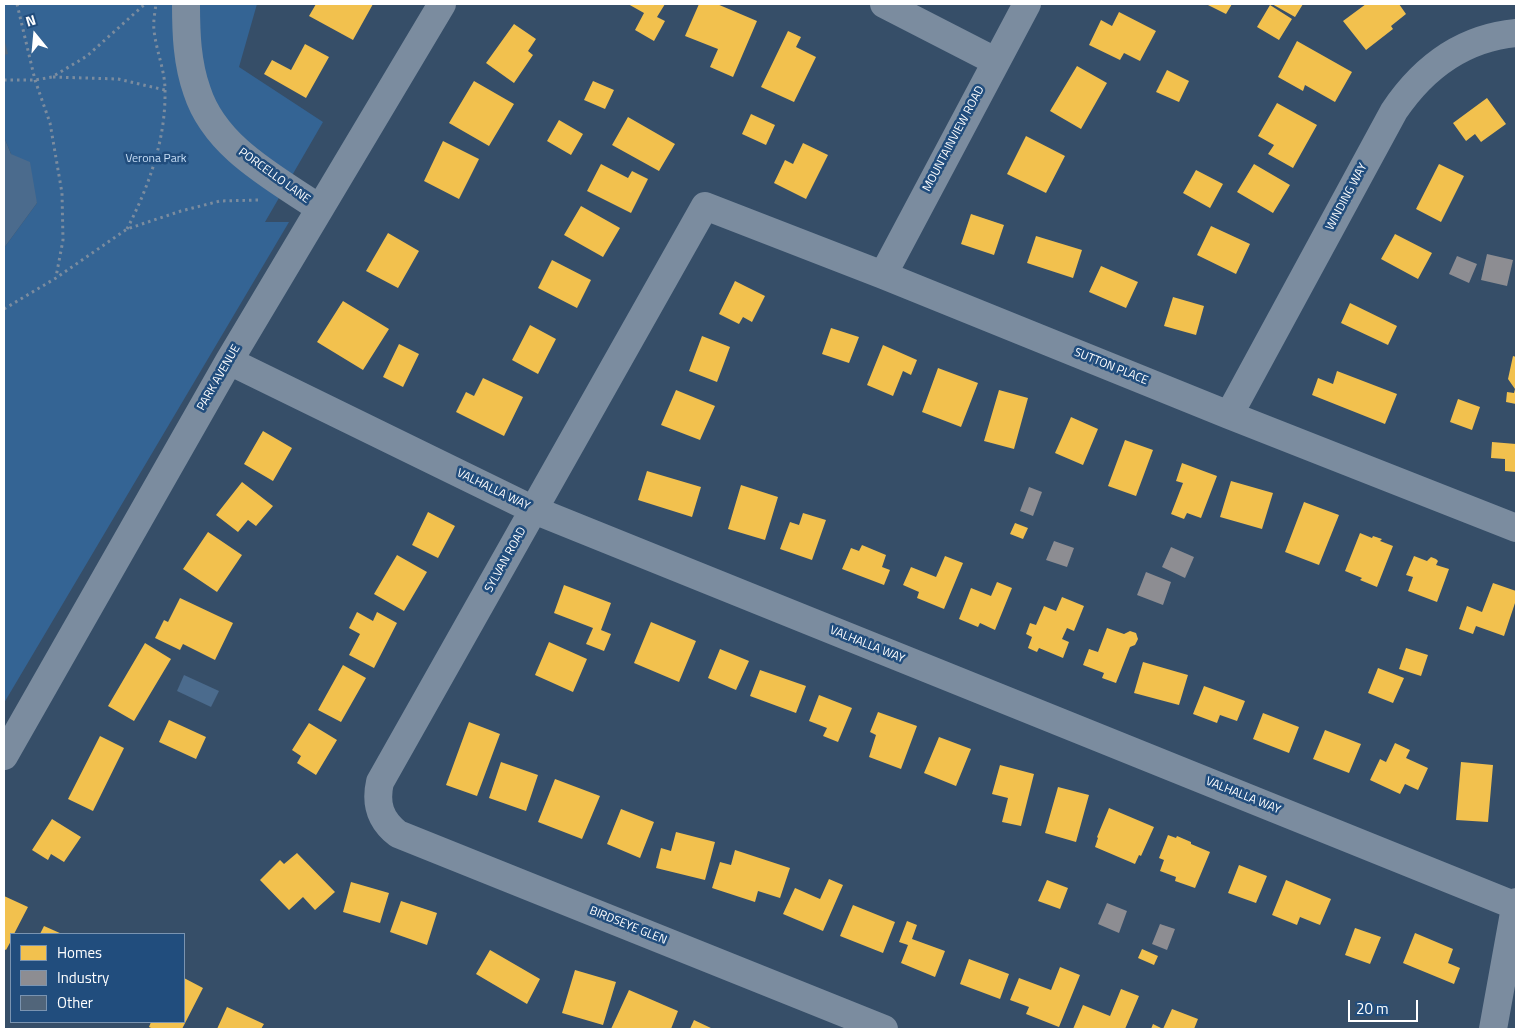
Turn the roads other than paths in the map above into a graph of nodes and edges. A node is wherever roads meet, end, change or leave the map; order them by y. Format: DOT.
graph roads {
  1 [pos="186,4"];
  2 [pos="442,4"];
  3 [pos="884,4"];
  4 [pos="1027,4"];
  5 [pos="1516,33"];
  6 [pos="995,61"];
  7 [pos="705,206"];
  8 [pos="319,208"];
  9 [pos="882,275"];
  10 [pos="228,361"];
  11 [pos="1229,415"];
  12 [pos="534,510"];
  13 [pos="1516,528"];
  14 [pos="4,756"];
  15 [pos="380,813"];
  16 [pos="1516,904"];
  17 [pos="884,1029"];
  18 [pos="1493,1029"];
  1 -- 8 [label="street, PORCELLO LANE"];
  2 -- 8 [label="street, PARK AVENUE"];
  3 -- 6 [label="street"];
  4 -- 6 [label="street, MOUNTAINVIEW ROAD"];
  5 -- 11 [label="street, WINDING WAY"];
  6 -- 9 [label="street, MOUNTAINVIEW ROAD"];
  7 -- 9 [label="street, SUTTON PLACE"];
  7 -- 12 [label="street, SYLVAN ROAD"];
  8 -- 10 [label="street, PARK AVENUE"];
  9 -- 11 [label="street, SUTTON PLACE"];
  10 -- 12 [label="street, VALHALLA WAY"];
  10 -- 14 [label="street, PARK AVENUE"];
  11 -- 13 [label="street, SUTTON PLACE"];
  12 -- 15 [label="street, SYLVAN ROAD"];
  12 -- 16 [label="street, VALHALLA WAY"];
  15 -- 17 [label="street, BIRDSEYE GLEN"];
  16 -- 18 [label="street"];
}
